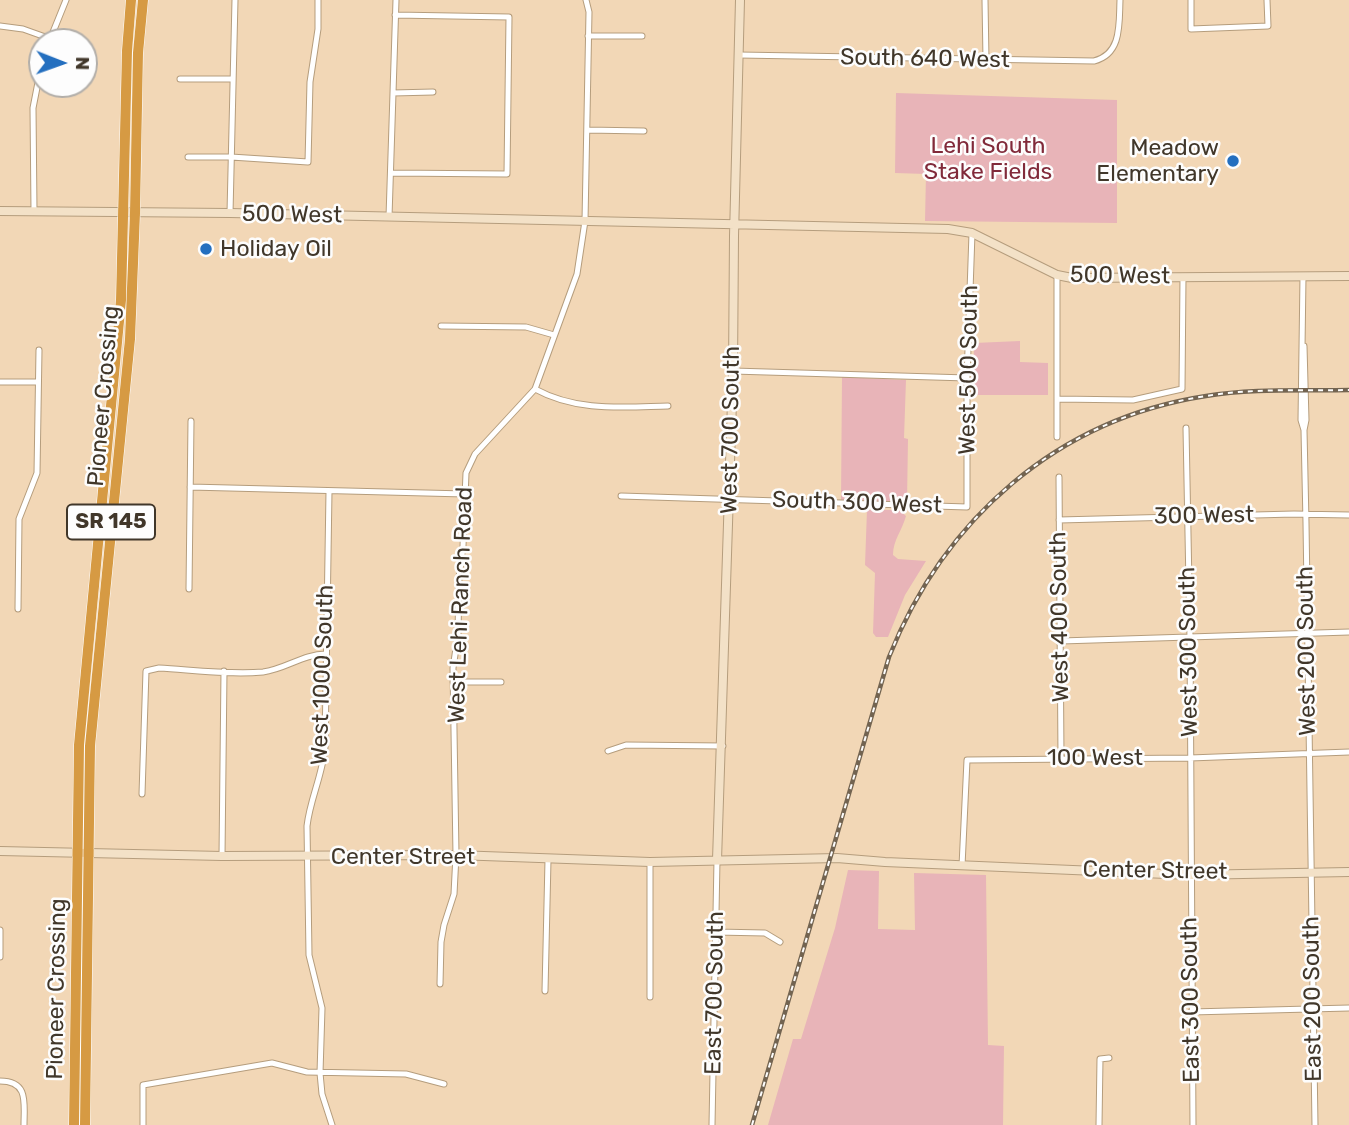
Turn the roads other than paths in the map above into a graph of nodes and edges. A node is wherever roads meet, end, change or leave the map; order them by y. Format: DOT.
graph roads {
  1 [pos="66,0"];
  2 [pos="131,0"];
  3 [pos="143,0"];
  4 [pos="235,0"];
  5 [pos="318,0"];
  6 [pos="396,0"];
  7 [pos="586,0"];
  8 [pos="740,0"];
  9 [pos="985,0"];
  10 [pos="1120,0"];
  11 [pos="1191,0"];
  12 [pos="1267,0"];
  13 [pos="395,15"];
  14 [pos="0,26"];
  15 [pos="55,28"];
  16 [pos="28,31"];
  17 [pos="588,36"];
  18 [pos="642,36"];
  19 [pos="739,54"];
  20 [pos="986,60"];
  21 [pos="180,79"];
  22 [pos="233,79"];
  23 [pos="393,93"];
  24 [pos="433,93"];
  25 [pos="35,98"];
  26 [pos="586,131"];
  27 [pos="644,131"];
  28 [pos="188,157"];
  29 [pos="231,157"];
  30 [pos="391,173"];
  31 [pos="0,211"];
  32 [pos="34,211"];
  33 [pos="130,213"];
  34 [pos="230,213"];
  35 [pos="389,217"];
  36 [pos="585,221"];
  37 [pos="734,224"];
  38 [pos="972,233"];
  39 [pos="1056,275"];
  40 [pos="1303,276"];
  41 [pos="1349,276"];
  42 [pos="1184,277"];
  43 [pos="441,326"];
  44 [pos="554,335"];
  45 [pos="39,350"];
  46 [pos="733,371"];
  47 [pos="967,378"];
  48 [pos="0,382"];
  49 [pos="37,382"];
  50 [pos="535,389"];
  51 [pos="1057,399"];
  52 [pos="668,406"];
  53 [pos="191,421"];
  54 [pos="1185,428"];
  55 [pos="1057,437"];
  56 [pos="1059,477"];
  57 [pos="190,487"];
  58 [pos="329,491"];
  59 [pos="465,494"];
  60 [pos="621,496"];
  61 [pos="730,499"];
  62 [pos="967,507"];
  63 [pos="1305,514"];
  64 [pos="1349,515"];
  65 [pos="1187,516"];
  66 [pos="1059,520"];
  67 [pos="189,589"];
  68 [pos="18,609"];
  69 [pos="1349,632"];
  70 [pos="1307,633"];
  71 [pos="1190,639"];
  72 [pos="1061,641"];
  73 [pos="326,654"];
  74 [pos="224,671"];
  75 [pos="453,681"];
  76 [pos="502,682"];
  77 [pos="723,746"];
  78 [pos="608,751"];
  79 [pos="1349,752"];
  80 [pos="1309,753"];
  81 [pos="1061,758"];
  82 [pos="1190,758"];
  83 [pos="142,794"];
  84 [pos="0,851"];
  85 [pos="83,854"];
  86 [pos="456,855"];
  87 [pos="222,856"];
  88 [pos="307,856"];
  89 [pos="548,860"];
  90 [pos="717,860"];
  91 [pos="650,862"];
  92 [pos="962,866"];
  93 [pos="1310,872"];
  94 [pos="1349,872"];
  95 [pos="1191,875"];
  96 [pos="0,930"];
  97 [pos="716,932"];
  98 [pos="780,942"];
  99 [pos="0,957"];
  100 [pos="440,984"];
  101 [pos="545,990"];
  102 [pos="650,997"];
  103 [pos="1349,1007"];
  104 [pos="1313,1008"];
  105 [pos="1191,1012"];
  106 [pos="1109,1058"];
  107 [pos="320,1073"];
  108 [pos="0,1081"];
  109 [pos="444,1084"];
  110 [pos="24,1125"];
  111 [pos="74,1125"];
  112 [pos="85,1125"];
  113 [pos="143,1125"];
  114 [pos="332,1125"];
  115 [pos="712,1125"];
  116 [pos="1099,1125"];
  117 [pos="1193,1125"];
  118 [pos="1315,1125"];
  1 -- 15 [label="street"];
  2 -- 33 [label="highway, Pioneer Crossing / SR 145"];
  3 -- 33 [label="highway, Pioneer Crossing / SR 145"];
  4 -- 22 [label="street"];
  5 -- 29 [label="street"];
  6 -- 13 [label="street"];
  7 -- 17 [label="street, West Lehi Ranch Road"];
  8 -- 19 [label="street, West 700 South"];
  9 -- 20 [label="street"];
  10 -- 20 [label="street, South 640 West"];
  11 -- 12 [label="street"];
  13 -- 23 [label="street"];
  13 -- 30 [label="street"];
  14 -- 16 [label="street"];
  17 -- 18 [label="street"];
  17 -- 26 [label="street, West Lehi Ranch Road"];
  19 -- 20 [label="street, South 640 West"];
  19 -- 37 [label="street, West 700 South"];
  21 -- 22 [label="street"];
  22 -- 29 [label="street"];
  23 -- 24 [label="street"];
  23 -- 30 [label="street"];
  25 -- 32 [label="street"];
  26 -- 27 [label="street"];
  26 -- 36 [label="street, West Lehi Ranch Road"];
  28 -- 29 [label="street"];
  29 -- 34 [label="street"];
  30 -- 35 [label="street"];
  31 -- 32 [label="street, 500 West"];
  32 -- 33 [label="street, 500 West"];
  33 -- 34 [label="street, 500 West"];
  33 -- 85 [label="highway, Pioneer Crossing / SR 145"];
  34 -- 35 [label="street, 500 West"];
  35 -- 36 [label="street, 500 West"];
  36 -- 37 [label="street, 500 West"];
  36 -- 44 [label="street, West Lehi Ranch Road"];
  37 -- 38 [label="street, 500 West"];
  37 -- 46 [label="street, West 700 South"];
  38 -- 39 [label="street, 500 West"];
  38 -- 47 [label="street, West 500 South"];
  39 -- 42 [label="street, 500 West"];
  39 -- 51 [label="street"];
  40 -- 41 [label="street, 500 West"];
  40 -- 42 [label="street, 500 West"];
  40 -- 63 [label="street, West 200 South"];
  42 -- 51 [label="street"];
  43 -- 44 [label="street"];
  44 -- 50 [label="street, West Lehi Ranch Road"];
  45 -- 49 [label="street"];
  46 -- 47 [label="street"];
  46 -- 61 [label="street, West 700 South"];
  47 -- 62 [label="street, West 500 South"];
  48 -- 49 [label="street"];
  49 -- 68 [label="street"];
  50 -- 52 [label="street"];
  50 -- 59 [label="street, West Lehi Ranch Road"];
  51 -- 55 [label="street"];
  53 -- 57 [label="street"];
  54 -- 65 [label="street, West 300 South"];
  56 -- 66 [label="street, West 400 South"];
  57 -- 58 [label="street"];
  57 -- 67 [label="street"];
  58 -- 59 [label="street"];
  58 -- 73 [label="street, West 1000 South"];
  59 -- 75 [label="street, West Lehi Ranch Road"];
  60 -- 61 [label="street, South 300 West"];
  61 -- 62 [label="street, South 300 West"];
  61 -- 77 [label="street, West 700 South"];
  63 -- 64 [label="street, 300 West"];
  63 -- 65 [label="street, 300 West"];
  63 -- 70 [label="street, West 200 South"];
  65 -- 66 [label="street, 300 West"];
  65 -- 71 [label="street, West 300 South"];
  66 -- 72 [label="street, West 400 South"];
  69 -- 70 [label="street"];
  70 -- 71 [label="street"];
  70 -- 80 [label="street, West 200 South"];
  71 -- 72 [label="street"];
  71 -- 82 [label="street, West 300 South"];
  72 -- 81 [label="street, West 400 South"];
  73 -- 74 [label="street"];
  73 -- 88 [label="street, West 1000 South"];
  74 -- 83 [label="street"];
  74 -- 87 [label="street"];
  75 -- 76 [label="street"];
  75 -- 86 [label="street, West Lehi Ranch Road"];
  77 -- 78 [label="street"];
  77 -- 90 [label="street, West 700 South"];
  79 -- 80 [label="street, 100 West"];
  80 -- 82 [label="street, 100 West"];
  80 -- 93 [label="street, West 200 South"];
  81 -- 82 [label="street, 100 West"];
  81 -- 92 [label="street, 100 West"];
  82 -- 95 [label="street, West 300 South"];
  84 -- 85 [label="street, Center Street"];
  85 -- 87 [label="street, Center Street"];
  85 -- 111 [label="highway, Pioneer Crossing / SR 145"];
  85 -- 112 [label="highway, Pioneer Crossing / SR 145"];
  86 -- 88 [label="street, Center Street"];
  86 -- 89 [label="street, Center Street"];
  86 -- 100 [label="street, West Lehi Ranch Road"];
  87 -- 88 [label="street, Center Street"];
  88 -- 107 [label="street, West 1000 South"];
  89 -- 91 [label="street, Center Street"];
  89 -- 101 [label="street"];
  90 -- 91 [label="street, Center Street"];
  90 -- 92 [label="street, Center Street"];
  90 -- 97 [label="street, East 700 South"];
  91 -- 102 [label="street"];
  92 -- 95 [label="street, Center Street"];
  93 -- 94 [label="street, Center Street"];
  93 -- 95 [label="street, Center Street"];
  93 -- 104 [label="street, East 200 South"];
  95 -- 105 [label="street, East 300 South"];
  96 -- 99 [label="street"];
  97 -- 98 [label="street"];
  97 -- 115 [label="street, East 700 South"];
  103 -- 104 [label="street"];
  104 -- 105 [label="street"];
  104 -- 118 [label="street, East 200 South"];
  105 -- 117 [label="street, East 300 South"];
  106 -- 116 [label="street"];
  107 -- 109 [label="street"];
  107 -- 113 [label="street"];
  107 -- 114 [label="street, West 1000 South"];
  108 -- 110 [label="street"];
}
